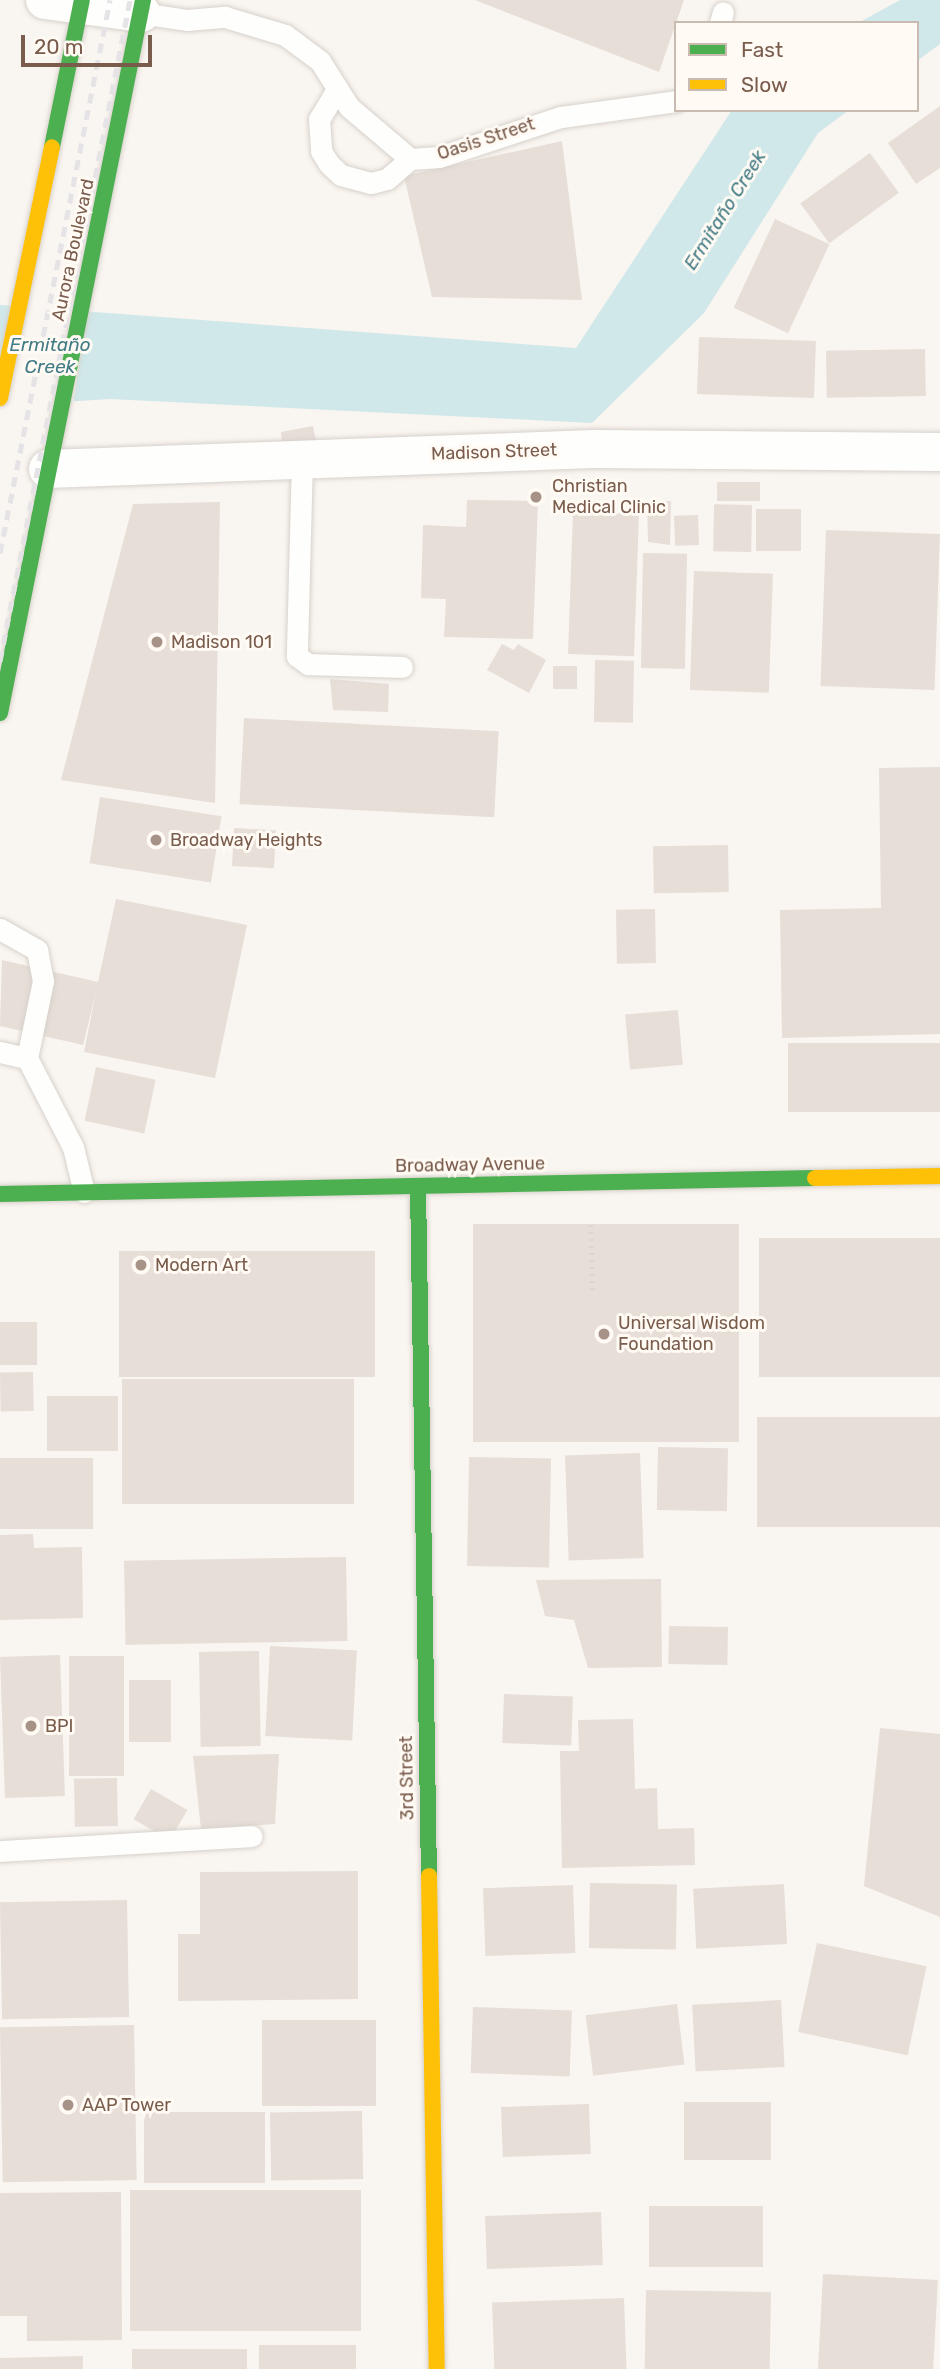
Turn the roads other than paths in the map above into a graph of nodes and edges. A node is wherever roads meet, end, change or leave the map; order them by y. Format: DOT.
graph roads {
  1 [pos="70,1"];
  2 [pos="142,6"];
  3 [pos="336,90"];
  4 [pos="674,102"];
  5 [pos="410,159"];
  6 [pos="0,398"];
  7 [pos="940,452"];
  8 [pos="302,460"];
  9 [pos="48,469"];
  10 [pos="402,667"];
  11 [pos="0,713"];
  12 [pos="0,929"];
  13 [pos="0,1052"];
  14 [pos="27,1058"];
  15 [pos="940,1176"];
  16 [pos="418,1186"];
  17 [pos="85,1192"];
  18 [pos="0,1194"];
  19 [pos="253,1836"];
  20 [pos="0,1851"];
  21 [pos="437,2369"];
  1 -- 2 [label="street"];
  1 -- 6 [label="street"];
  2 -- 3 [label="lane"];
  2 -- 9 [label="street, Aurora Boulevard"];
  3 -- 5 [label="lane"];
  3 -- 5 [label="lane"];
  4 -- 5 [label="lane, Oasis Street"];
  7 -- 8 [label="street, Madison Street"];
  8 -- 9 [label="street, Madison Street"];
  8 -- 10 [label="lane"];
  9 -- 11 [label="street, Aurora Boulevard"];
  12 -- 14 [label="lane"];
  13 -- 14 [label="lane"];
  14 -- 17 [label="lane"];
  15 -- 16 [label="street, Broadway Avenue"];
  16 -- 17 [label="street, Broadway Avenue"];
  16 -- 21 [label="street, 3rd Street"];
  17 -- 18 [label="street, Broadway Avenue"];
  19 -- 20 [label="lane"];
}
